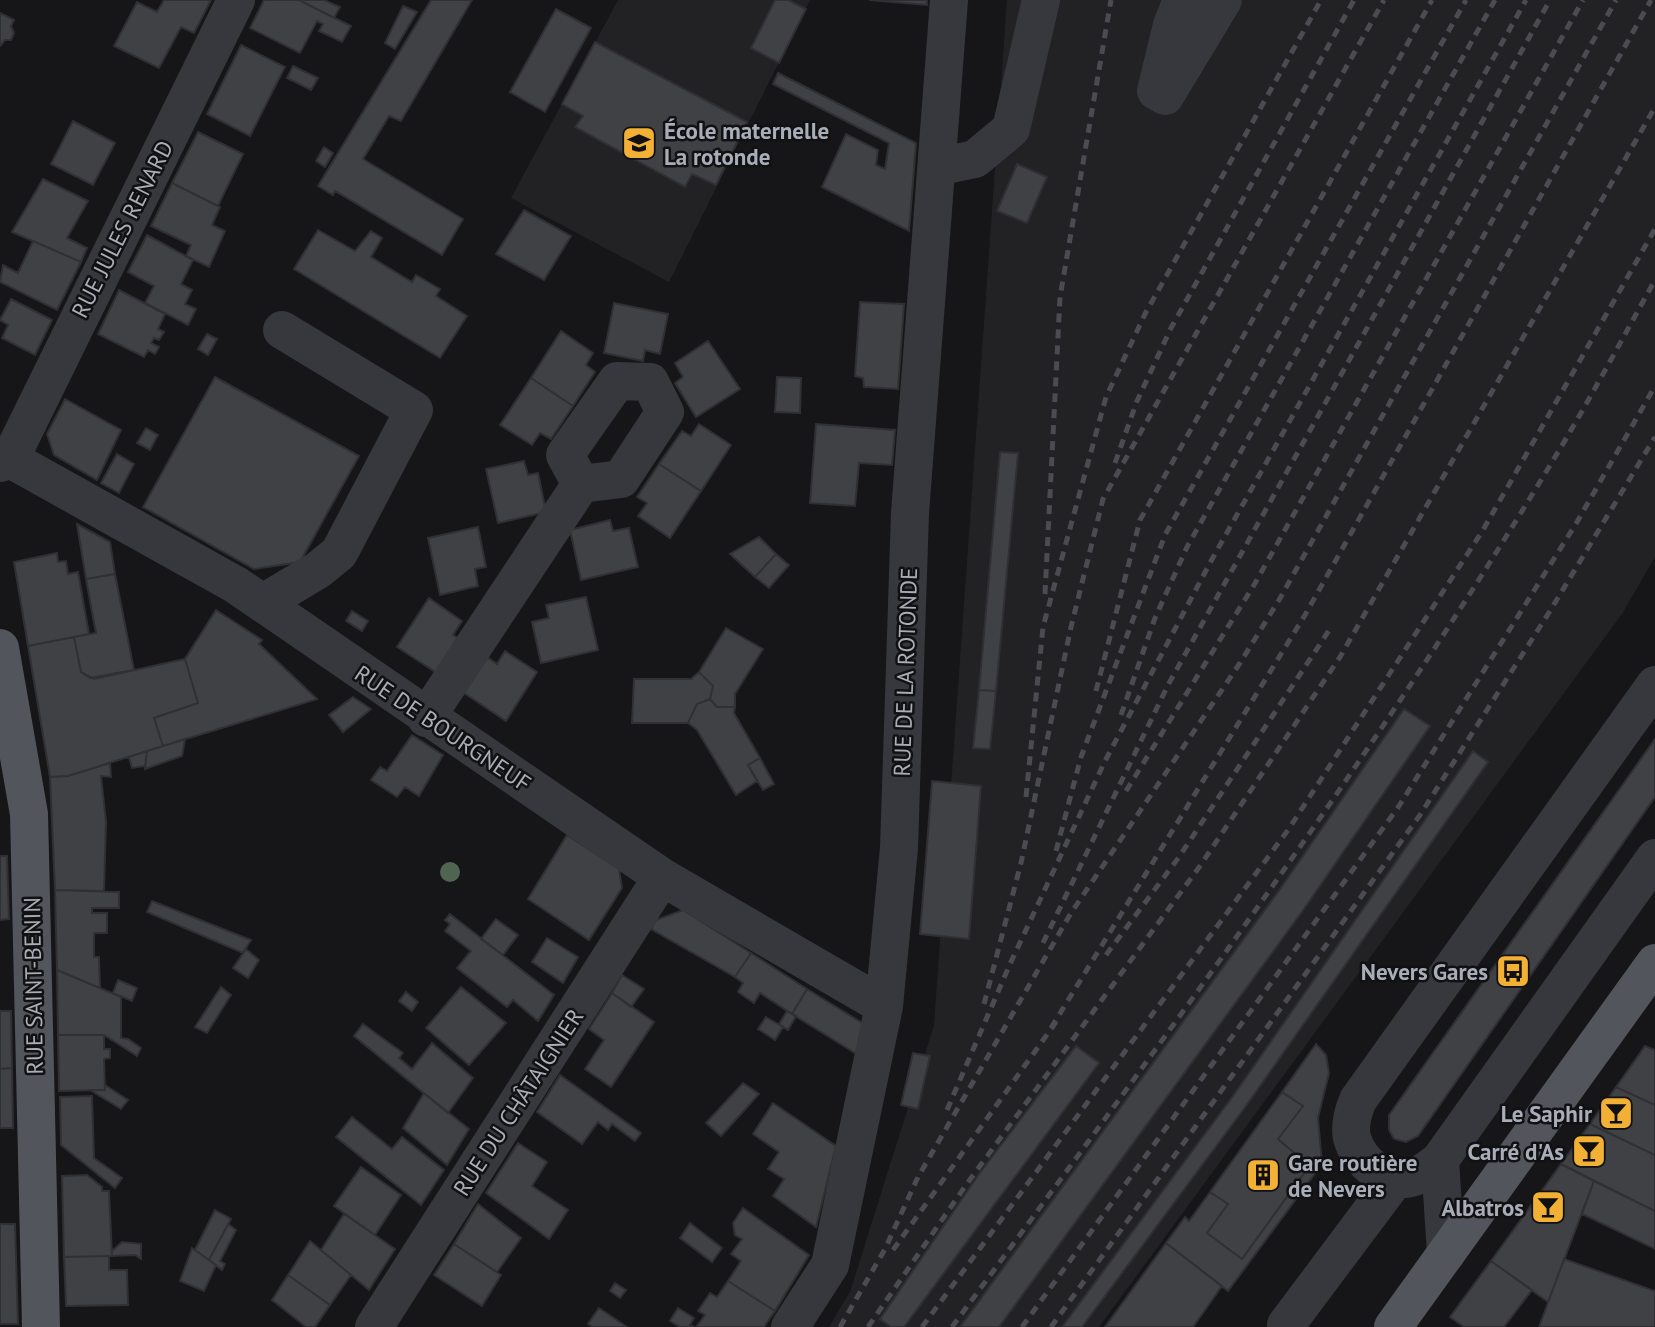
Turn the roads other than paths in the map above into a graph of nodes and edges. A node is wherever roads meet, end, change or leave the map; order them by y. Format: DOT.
graph roads {
  1 [pos="236,0"];
  2 [pos="949,0"];
  3 [pos="1041,0"];
  4 [pos="1182,0"];
  5 [pos="1223,0"];
  6 [pos="937,167"];
  7 [pos="282,330"];
  8 [pos="5,461"];
  9 [pos="581,484"];
  10 [pos="263,603"];
  11 [pos="0,648"];
  12 [pos="1655,685"];
  13 [pos="426,718"];
  14 [pos="1655,858"];
  15 [pos="662,877"];
  16 [pos="1655,963"];
  17 [pos="884,1006"];
  18 [pos="1440,1160"];
  19 [pos="1396,1178"];
  20 [pos="1446,1254"];
  21 [pos="41,1327"];
  22 [pos="374,1327"];
  23 [pos="790,1327"];
  24 [pos="1289,1327"];
  25 [pos="1393,1327"];
  1 -- 8 [label="street, RUE JULES RENARD"];
  2 -- 6 [label="street, RUE DE LA ROTONDE"];
  3 -- 6 [label="street"];
  4 -- 5 [label="street"];
  6 -- 17 [label="street, RUE DE LA ROTONDE"];
  7 -- 10 [label="street"];
  8 -- 10 [label="street, RUE DE BOURGNEUF"];
  9 -- 13 [label="street"];
  10 -- 13 [label="street, RUE DE BOURGNEUF"];
  11 -- 21 [label="main road, RUE SAINT-BENIN"];
  12 -- 19 [label="street"];
  13 -- 15 [label="street, RUE DE BOURGNEUF"];
  14 -- 18 [label="street"];
  15 -- 17 [label="street, RUE DE BOURGNEUF"];
  15 -- 22 [label="street, RUE DU CHÂTAIGNIER"];
  16 -- 20 [label="main road"];
  17 -- 23 [label="street, RUE DE LA ROTONDE"];
  18 -- 19 [label="street"];
  18 -- 20 [label="street"];
  19 -- 24 [label="street"];
  20 -- 25 [label="main road"];
}
